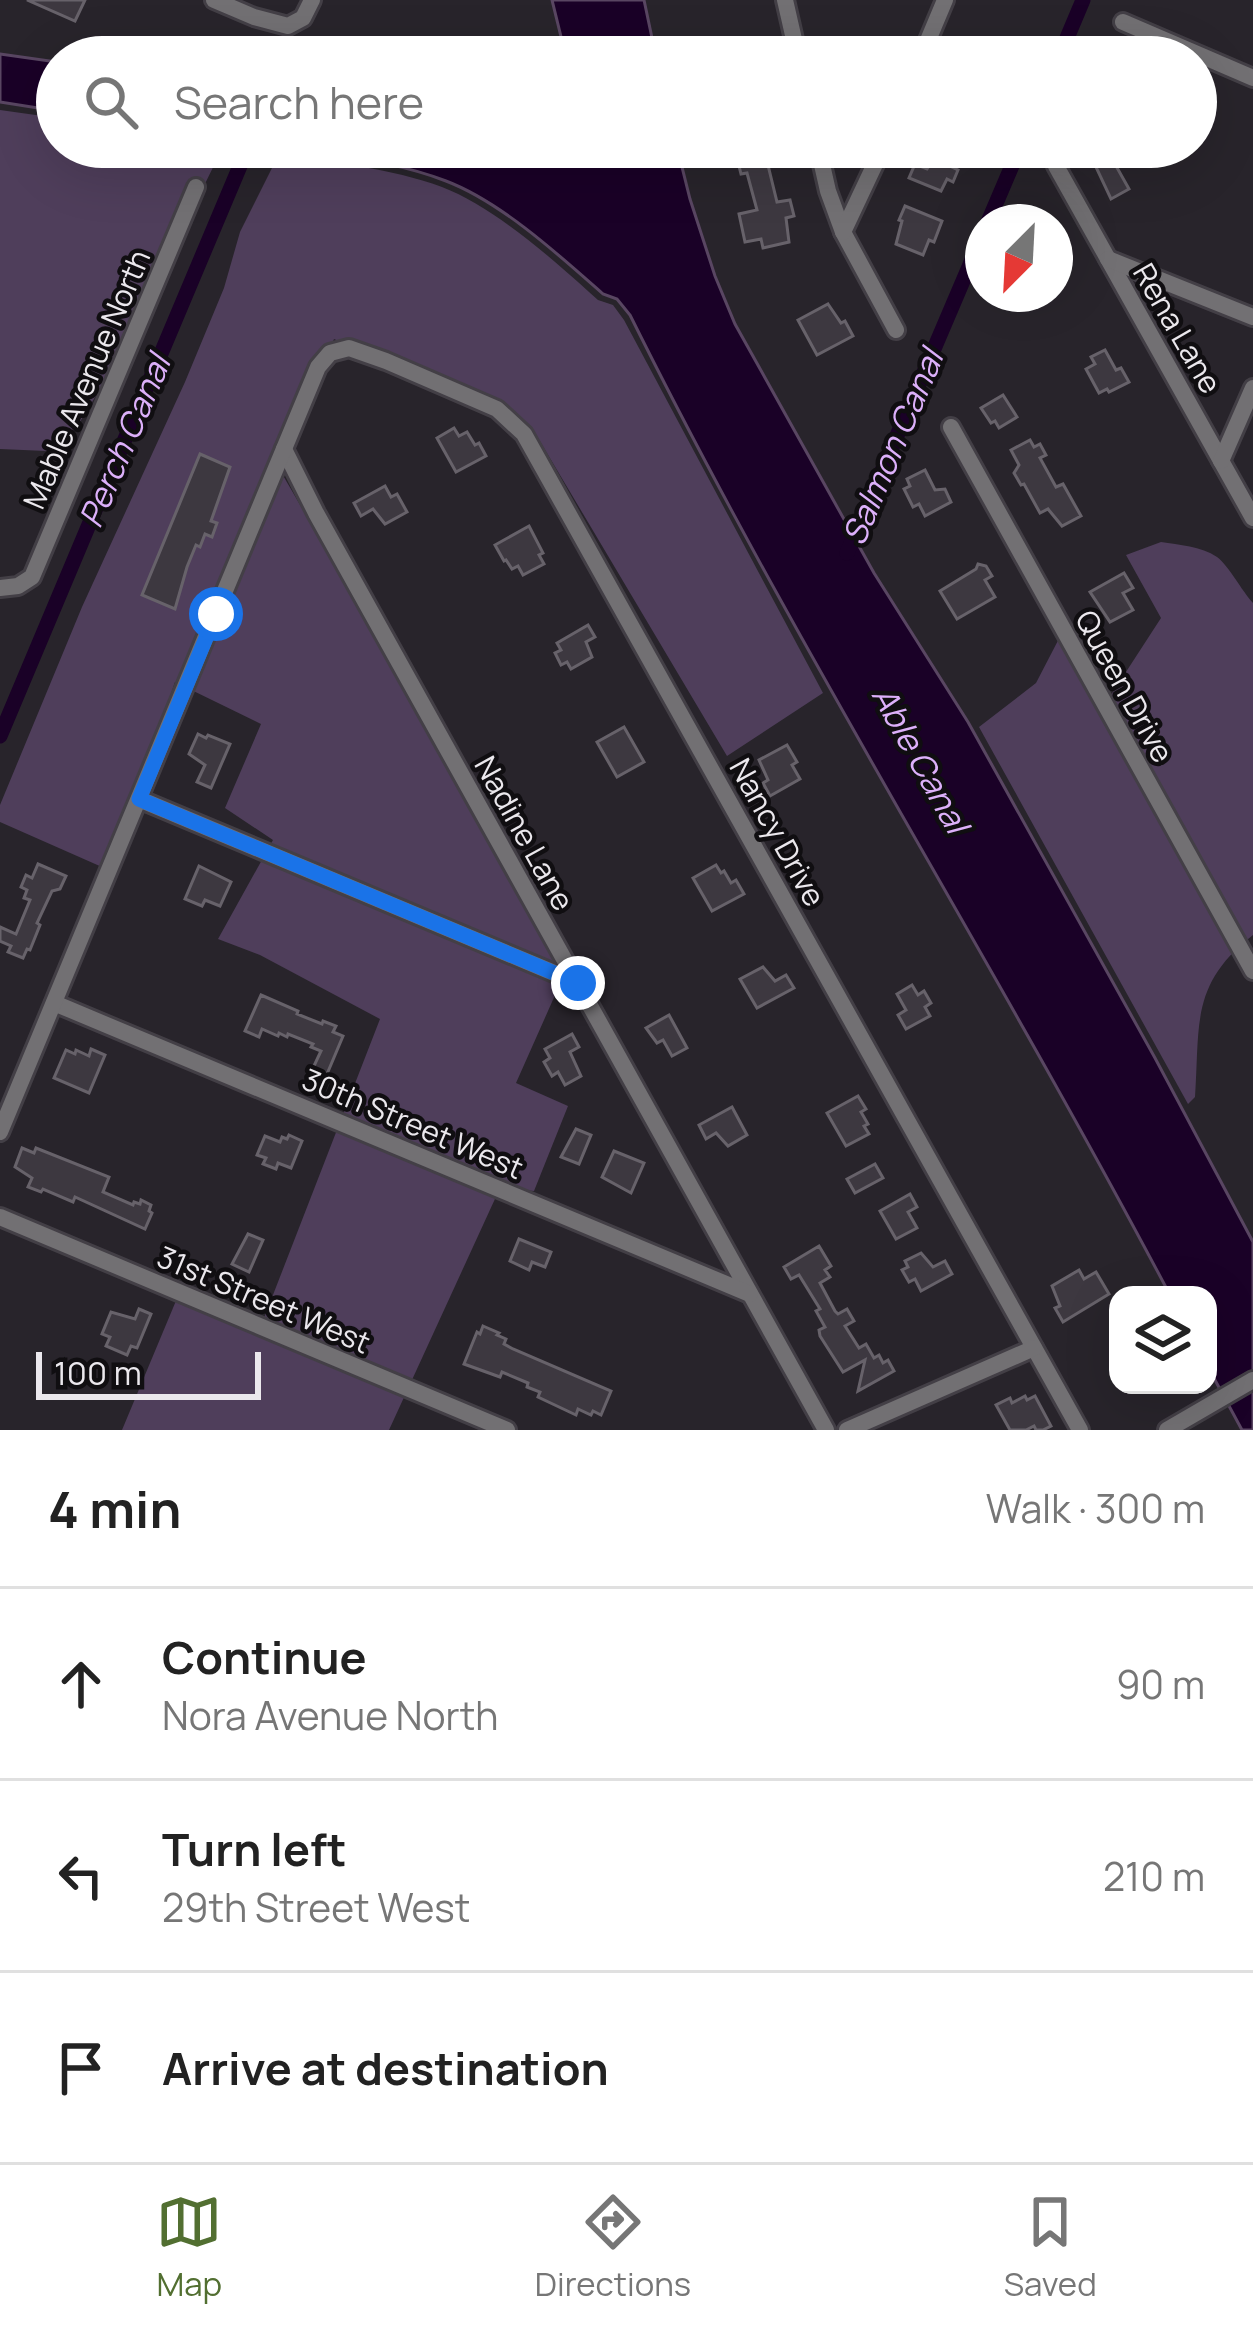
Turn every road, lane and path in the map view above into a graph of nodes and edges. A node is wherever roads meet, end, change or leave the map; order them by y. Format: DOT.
graph roads {
  1 [pos="214,0"];
  2 [pos="312,0"];
  3 [pos="785,0"];
  4 [pos="945,0"];
  5 [pos="1123,22"];
  6 [pos="793,36"];
  7 [pos="930,36"];
  8 [pos="1156,36"];
  9 [pos="1217,62"];
  10 [pos="1253,78"];
  11 [pos="823,168"];
  12 [pos="873,168"];
  13 [pos="1056,168"];
  14 [pos="196,187"];
  15 [pos="843,232"];
  16 [pos="1107,258"];
  17 [pos="1253,317"];
  18 [pos="896,330"];
  19 [pos="1253,388"];
  20 [pos="951,427"];
  21 [pos="284,449"];
  22 [pos="1221,461"];
  23 [pos="1253,518"];
  24 [pos="9,587"];
  25 [pos="139,799"];
  26 [pos="1253,971"];
  27 [pos="578,983"];
  28 [pos="54,1003"];
  29 [pos="0,1132"];
  30 [pos="0,1217"];
  31 [pos="751,1294"];
  32 [pos="1034,1348"];
  33 [pos="1253,1380"];
  34 [pos="507,1430"];
  35 [pos="826,1430"];
  36 [pos="847,1430"];
  37 [pos="1080,1430"];
  38 [pos="1168,1430"];
  1 -- 2 [label="street"];
  3 -- 6 [label="street"];
  4 -- 7 [label="street"];
  5 -- 8 [label="street"];
  9 -- 10 [label="street"];
  11 -- 15 [label="street"];
  12 -- 15 [label="street"];
  13 -- 16 [label="street, Rena Lane"];
  14 -- 24 [label="street, Mable Avenue North"];
  15 -- 18 [label="street"];
  16 -- 17 [label="street"];
  16 -- 22 [label="street, Rena Lane"];
  19 -- 22 [label="street"];
  20 -- 26 [label="street, Queen Drive"];
  21 -- 25 [label="street"];
  21 -- 27 [label="street, Nadine Lane"];
  21 -- 32 [label="street, Nancy Drive"];
  22 -- 23 [label="street, Rena Lane"];
  25 -- 27 [label="street"];
  25 -- 28 [label="street"];
  27 -- 31 [label="street, Nadine Lane"];
  28 -- 29 [label="street"];
  28 -- 31 [label="street, 30th Street West"];
  30 -- 34 [label="street, 31st Street West"];
  31 -- 35 [label="street, Nadine Lane"];
  32 -- 36 [label="street"];
  32 -- 37 [label="street, Nancy Drive"];
  33 -- 38 [label="street"];
}
